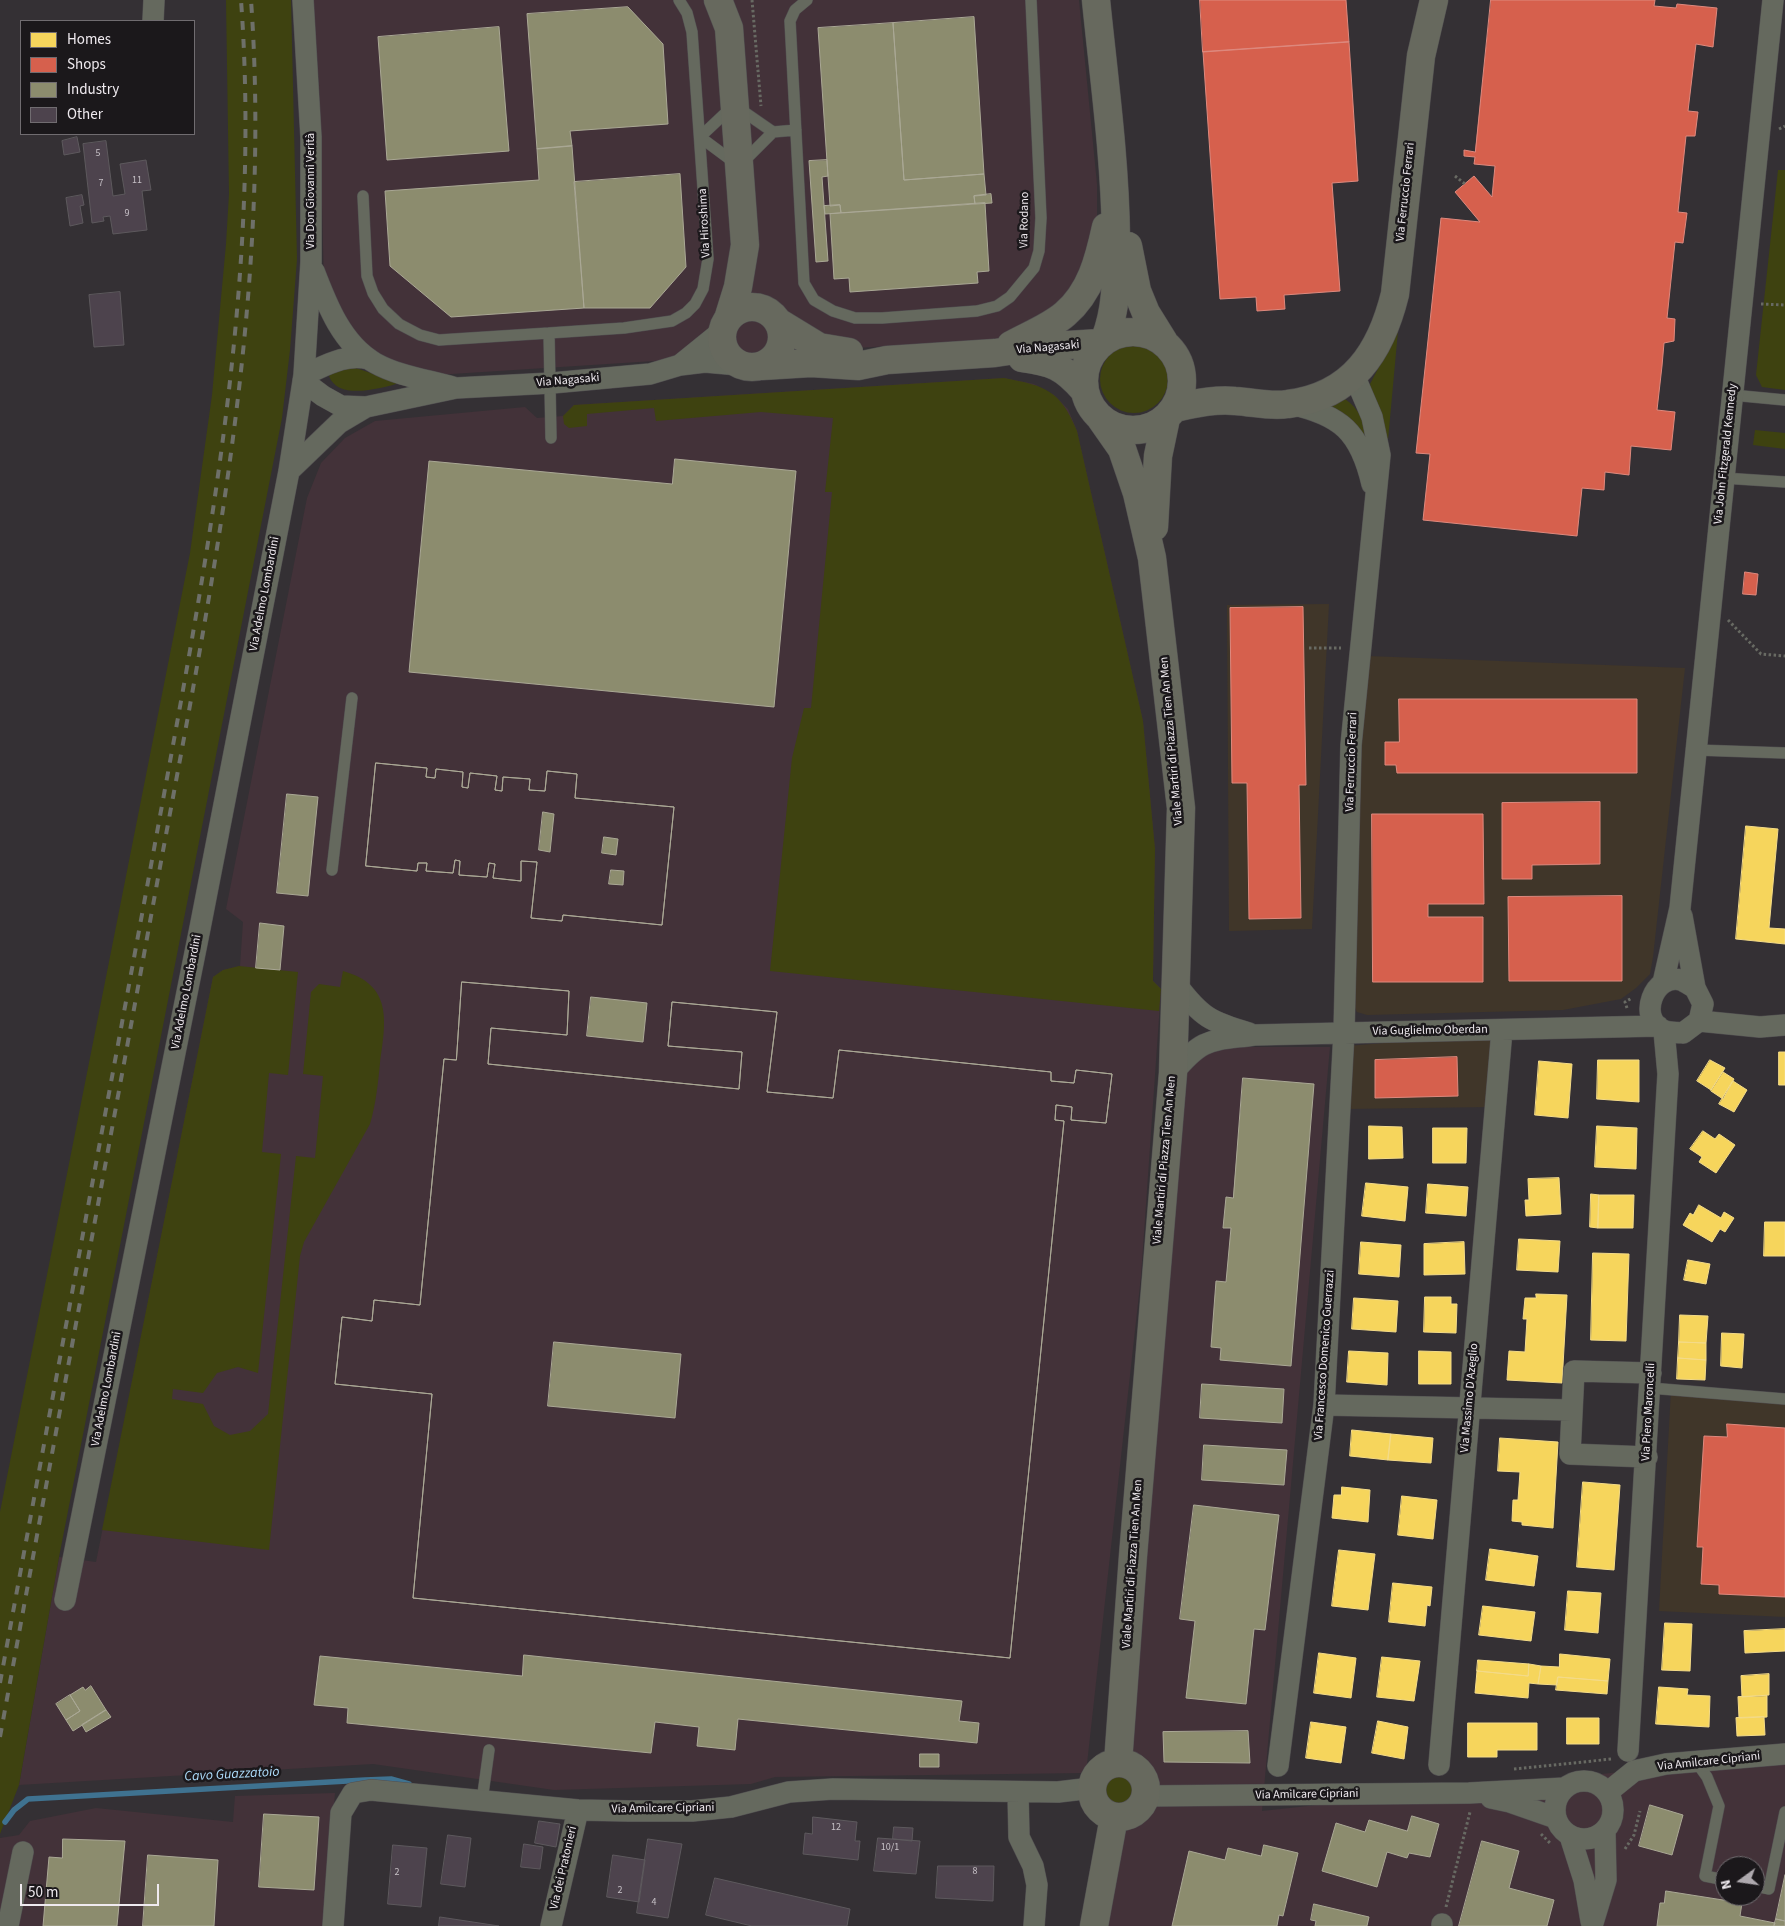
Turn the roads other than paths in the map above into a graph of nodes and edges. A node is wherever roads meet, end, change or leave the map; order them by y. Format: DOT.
graph roads {
  1 [pos="154,0"];
  2 [pos="303,0"];
  3 [pos="679,0"];
  4 [pos="718,0"];
  5 [pos="734,0"];
  6 [pos="807,0"];
  7 [pos="1031,0"];
  8 [pos="1096,0"];
  9 [pos="1423,0"];
  10 [pos="1434,0"];
  11 [pos="1773,0"];
  12 [pos="153,20"];
  13 [pos="729,28"];
  14 [pos="1421,56"];
  15 [pos="734,105"];
  16 [pos="796,130"];
  17 [pos="773,132"];
  18 [pos="700,137"];
  19 [pos="739,166"];
  20 [pos="1115,187"];
  21 [pos="363,196"];
  22 [pos="745,245"];
  23 [pos="311,262"];
  24 [pos="773,317"];
  25 [pos="726,324"];
  26 [pos="549,333"];
  27 [pos="1103,341"];
  28 [pos="1164,342"];
  29 [pos="995,353"];
  30 [pos="369,359"];
  31 [pos="887,360"];
  32 [pos="680,365"];
  33 [pos="751,366"];
  34 [pos="1180,368"];
  35 [pos="1354,375"];
  36 [pos="303,378"];
  37 [pos="552,383"];
  38 [pos="456,388"];
  39 [pos="1084,390"];
  40 [pos="1732,396"];
  41 [pos="1785,400"];
  42 [pos="1236,401"];
  43 [pos="1289,404"];
  44 [pos="366,407"];
  45 [pos="1170,413"];
  46 [pos="1100,419"];
  47 [pos="552,438"];
  48 [pos="289,471"];
  49 [pos="1723,478"];
  50 [pos="1785,482"];
  51 [pos="1375,493"];
  52 [pos="1152,558"];
  53 [pos="352,698"];
  54 [pos="1696,750"];
  55 [pos="1785,753"];
  56 [pos="332,870"];
  57 [pos="1680,908"];
  58 [pos="1177,985"];
  59 [pos="1658,988"];
  60 [pos="1684,1017"];
  61 [pos="1785,1025"];
  62 [pos="1607,1028"];
  63 [pos="1502,1030"];
  64 [pos="1344,1032"];
  65 [pos="1254,1035"];
  66 [pos="1173,1073"];
  67 [pos="1650,1381"];
  68 [pos="1785,1399"];
  69 [pos="1324,1405"];
  70 [pos="1470,1408"];
  71 [pos="1572,1410"];
  72 [pos="1647,1457"];
  73 [pos="65,1600"];
  74 [pos="489,1750"];
  75 [pos="1785,1754"];
  76 [pos="1625,1760"];
  77 [pos="1118,1762"];
  78 [pos="1697,1763"];
  79 [pos="1439,1765"];
  80 [pos="1278,1766"];
  81 [pos="1092,1788"];
  82 [pos="1564,1788"];
  83 [pos="1018,1792"];
  84 [pos="1608,1792"];
  85 [pos="1146,1796"];
  86 [pos="1470,1800"];
  87 [pos="482,1801"];
  88 [pos="578,1810"];
  89 [pos="1785,1812"];
  90 [pos="1114,1817"];
  91 [pos="1556,1818"];
  92 [pos="1605,1832"];
  93 [pos="1570,1836"];
  94 [pos="23,1852"];
  95 [pos="1715,1878"];
  96 [pos="1765,1888"];
  97 [pos="8,1926"];
  98 [pos="333,1926"];
  99 [pos="551,1926"];
  100 [pos="1034,1926"];
  101 [pos="1094,1926"];
  102 [pos="1592,1926"];
  1 -- 12 [label="street"];
  2 -- 23 [label="street, Via Don Giovanni Verità"];
  3 -- 18 [label="lane, Via Hiroshima"];
  4 -- 13 [label="main road"];
  5 -- 13 [label="main road"];
  6 -- 16 [label="lane"];
  7 -- 16 [label="lane, Via Rodano"];
  8 -- 20 [label="main road, Viale Martiri di Piazza Tien An Men"];
  9 -- 14 [label="main road"];
  10 -- 14 [label="main road, Via Ferruccio Ferrari"];
  11 -- 40 [label="street, Via John Fitzgerald Kennedy"];
  13 -- 15 [label="main road"];
  14 -- 35 [label="main road, Via Ferruccio Ferrari"];
  15 -- 17 [label="lane"];
  15 -- 18 [label="lane"];
  15 -- 19 [label="main road"];
  16 -- 17 [label="lane"];
  17 -- 19 [label="lane"];
  18 -- 19 [label="lane"];
  18 -- 26 [label="lane, Via Hiroshima"];
  19 -- 22 [label="main road"];
  20 -- 27 [label="main road, Viale Martiri di Piazza Tien An Men"];
  20 -- 28 [label="main road, Viale Martiri di Piazza Tien An Men"];
  20 -- 29 [label="main road"];
  21 -- 26 [label="lane, Via Hiroshima"];
  22 -- 24 [label="main road"];
  22 -- 25 [label="main road"];
  23 -- 30 [label="street, Via Nagasaki"];
  23 -- 36 [label="street, Via Don Giovanni Verità"];
  24 -- 25 [label="main road, Via Nagasaki"];
  24 -- 31 [label="main road, Via Nagasaki"];
  24 -- 33 [label="main road"];
  25 -- 32 [label="street, Via Nagasaki"];
  25 -- 33 [label="main road"];
  26 -- 37 [label="lane"];
  27 -- 28 [label="main road"];
  27 -- 29 [label="main road, Via Nagasaki"];
  27 -- 39 [label="main road, Viale Martiri di Piazza Tien An Men"];
  28 -- 34 [label="main road, Viale Martiri di Piazza Tien An Men"];
  29 -- 31 [label="main road, Via Nagasaki"];
  29 -- 39 [label="main road, Via Nagasaki"];
  30 -- 36 [label="street, Via Nagasaki"];
  30 -- 38 [label="street, Via Nagasaki"];
  31 -- 33 [label="main road, Via Nagasaki"];
  32 -- 33 [label="street, Via Nagasaki"];
  32 -- 37 [label="street, Via Nagasaki"];
  34 -- 42 [label="main road"];
  34 -- 45 [label="main road, Viale Martiri di Piazza Tien An Men"];
  35 -- 43 [label="main road, Via Ferruccio Ferrari"];
  35 -- 51 [label="street, Via Ferruccio Ferrari"];
  36 -- 44 [label="street, Via Nagasaki"];
  36 -- 48 [label="street, Via Adelmo Lombardini"];
  37 -- 38 [label="street, Via Nagasaki"];
  37 -- 47 [label="lane"];
  38 -- 44 [label="street, Via Nagasaki"];
  39 -- 46 [label="main road, Viale Martiri di Piazza Tien An Men"];
  40 -- 41 [label="lane"];
  40 -- 49 [label="street, Via John Fitzgerald Kennedy"];
  42 -- 43 [label="main road"];
  42 -- 45 [label="main road"];
  43 -- 51 [label="street, Via Ferruccio Ferrari"];
  44 -- 48 [label="street, Via Nagasaki"];
  45 -- 46 [label="main road"];
  45 -- 52 [label="main road, Viale Martiri di Piazza Tien An Men"];
  46 -- 52 [label="main road, Viale Martiri di Piazza Tien An Men"];
  48 -- 73 [label="street, Via Adelmo Lombardini"];
  49 -- 50 [label="lane"];
  49 -- 54 [label="street, Via John Fitzgerald Kennedy"];
  51 -- 64 [label="street, Via Ferruccio Ferrari"];
  52 -- 58 [label="main road, Viale Martiri di Piazza Tien An Men"];
  53 -- 56 [label="lane"];
  54 -- 55 [label="lane"];
  54 -- 57 [label="street, Via John Fitzgerald Kennedy"];
  57 -- 59 [label="street, Via John Fitzgerald Kennedy"];
  57 -- 60 [label="street, Via John Fitzgerald Kennedy"];
  58 -- 65 [label="street, Via Guglielmo Oberdan"];
  58 -- 66 [label="main road, Viale Martiri di Piazza Tien An Men"];
  59 -- 60 [label="street"];
  59 -- 60 [label="street, Via Guglielmo Oberdan"];
  59 -- 62 [label="street"];
  60 -- 61 [label="street, Via Guglielmo Oberdan"];
  60 -- 62 [label="street, Via Guglielmo Oberdan"];
  60 -- 67 [label="street, Via Piero Maroncelli"];
  62 -- 63 [label="street, Via Guglielmo Oberdan"];
  63 -- 64 [label="street, Via Guglielmo Oberdan"];
  63 -- 70 [label="street, Via Massimo D'Azeglio"];
  64 -- 65 [label="street, Via Guglielmo Oberdan"];
  64 -- 69 [label="street, Via Francesco Domenico Guerrazzi"];
  65 -- 66 [label="street, Via Guglielmo Oberdan"];
  66 -- 77 [label="main road, Viale Martiri di Piazza Tien An Men"];
  67 -- 68 [label="lane"];
  67 -- 71 [label="street"];
  67 -- 72 [label="street, Via Piero Maroncelli"];
  69 -- 70 [label="street"];
  69 -- 80 [label="street, Via Francesco Domenico Guerrazzi"];
  70 -- 71 [label="street"];
  70 -- 79 [label="street, Via Massimo D'Azeglio"];
  71 -- 72 [label="street"];
  72 -- 76 [label="street, Via Piero Maroncelli"];
  74 -- 87 [label="lane"];
  75 -- 78 [label="street, Via Amilcare Cipriani"];
  76 -- 78 [label="street, Via Amilcare Cipriani"];
  76 -- 84 [label="street"];
  77 -- 81 [label="main road"];
  77 -- 85 [label="main road"];
  78 -- 95 [label="lane"];
  81 -- 83 [label="street, Via Amilcare Cipriani"];
  81 -- 90 [label="main road"];
  82 -- 84 [label="street, Via Amilcare Cipriani"];
  82 -- 86 [label="street, Via Amilcare Cipriani"];
  82 -- 91 [label="street"];
  83 -- 88 [label="street, Via Amilcare Cipriani"];
  83 -- 100 [label="street"];
  84 -- 92 [label="street"];
  85 -- 86 [label="street, Via Amilcare Cipriani"];
  85 -- 90 [label="main road"];
  86 -- 91 [label="street, Via Amilcare Cipriani"];
  87 -- 88 [label="street, Via Amilcare Cipriani"];
  87 -- 98 [label="street, Via Amilcare Cipriani"];
  88 -- 99 [label="street, Via dei Pratonieri"];
  89 -- 96 [label="lane"];
  90 -- 101 [label="main road"];
  91 -- 93 [label="street"];
  92 -- 93 [label="street"];
  92 -- 102 [label="street"];
  93 -- 102 [label="street"];
  94 -- 97 [label="street"];
}
